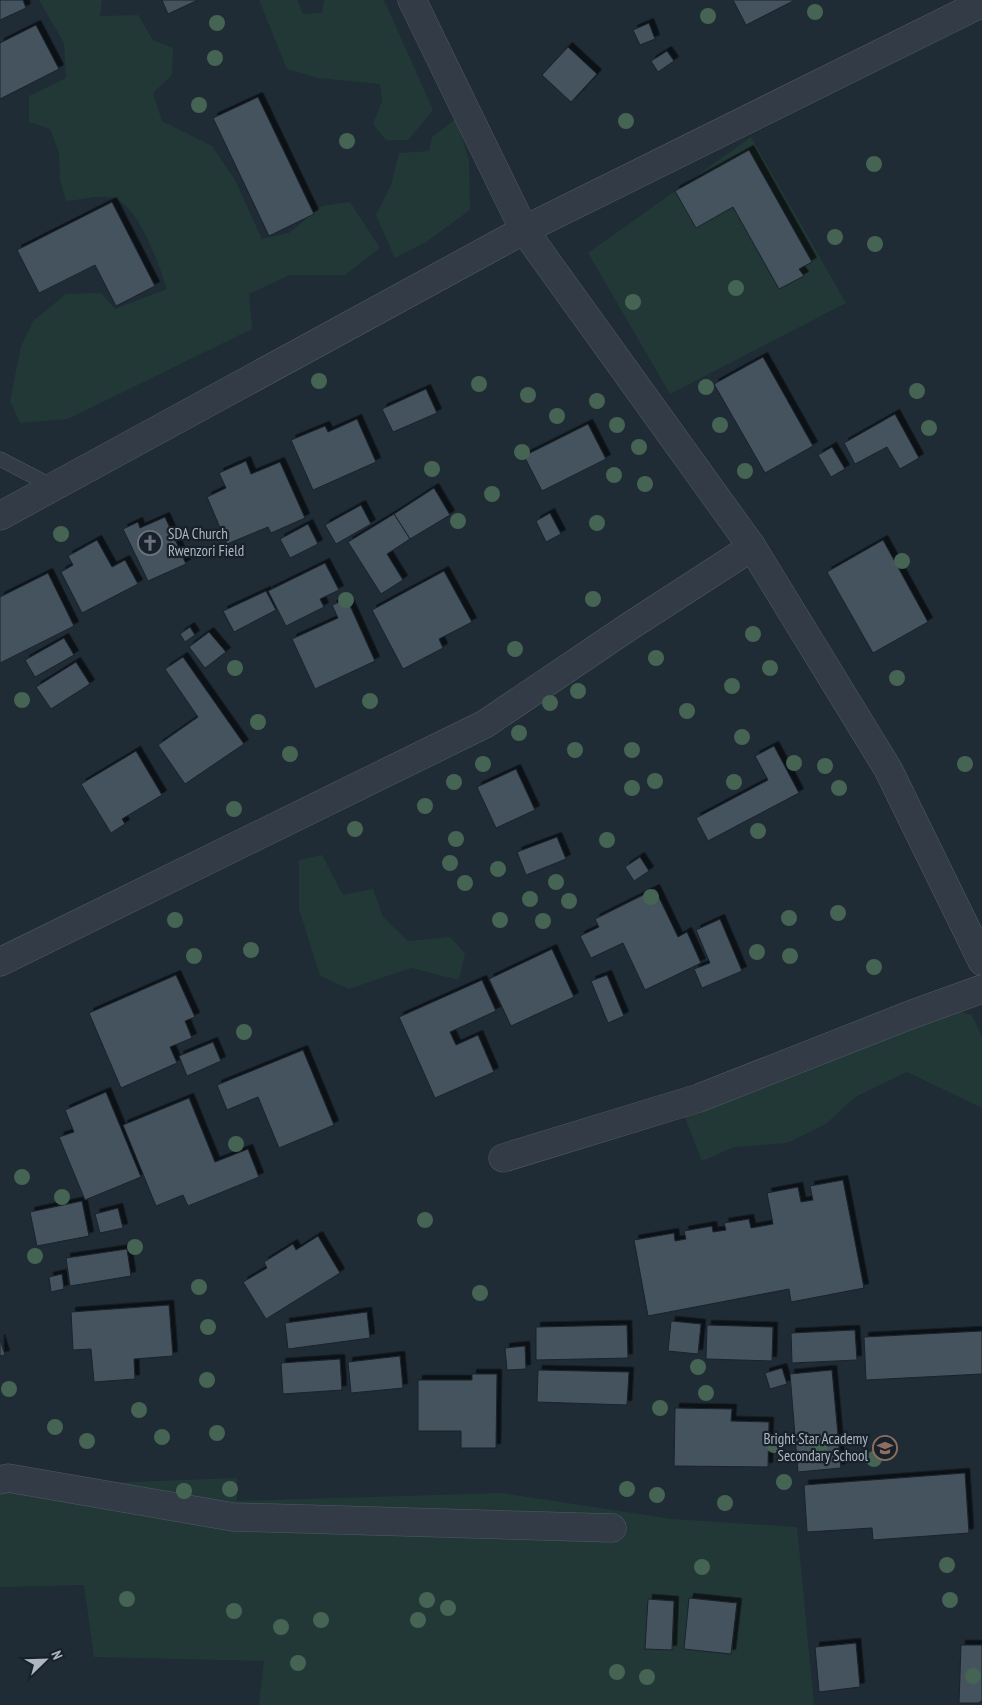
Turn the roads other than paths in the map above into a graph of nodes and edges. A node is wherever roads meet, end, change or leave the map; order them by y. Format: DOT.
graph roads {
  1 [pos="412,0"];
  2 [pos="982,3"];
  3 [pos="524,230"];
  4 [pos="0,459"];
  5 [pos="55,488"];
  6 [pos="0,516"];
  7 [pos="752,547"];
  8 [pos="982,961"];
  9 [pos="0,962"];
  10 [pos="982,989"];
  11 [pos="503,1158"];
  12 [pos="0,1480"];
  13 [pos="612,1528"];
  1 -- 3 [label="street"];
  2 -- 3 [label="street"];
  3 -- 5 [label="street"];
  3 -- 7 [label="street"];
  4 -- 5 [label="lane"];
  5 -- 6 [label="street"];
  7 -- 8 [label="street"];
  7 -- 9 [label="street"];
  10 -- 11 [label="street"];
  12 -- 13 [label="street"];
}
